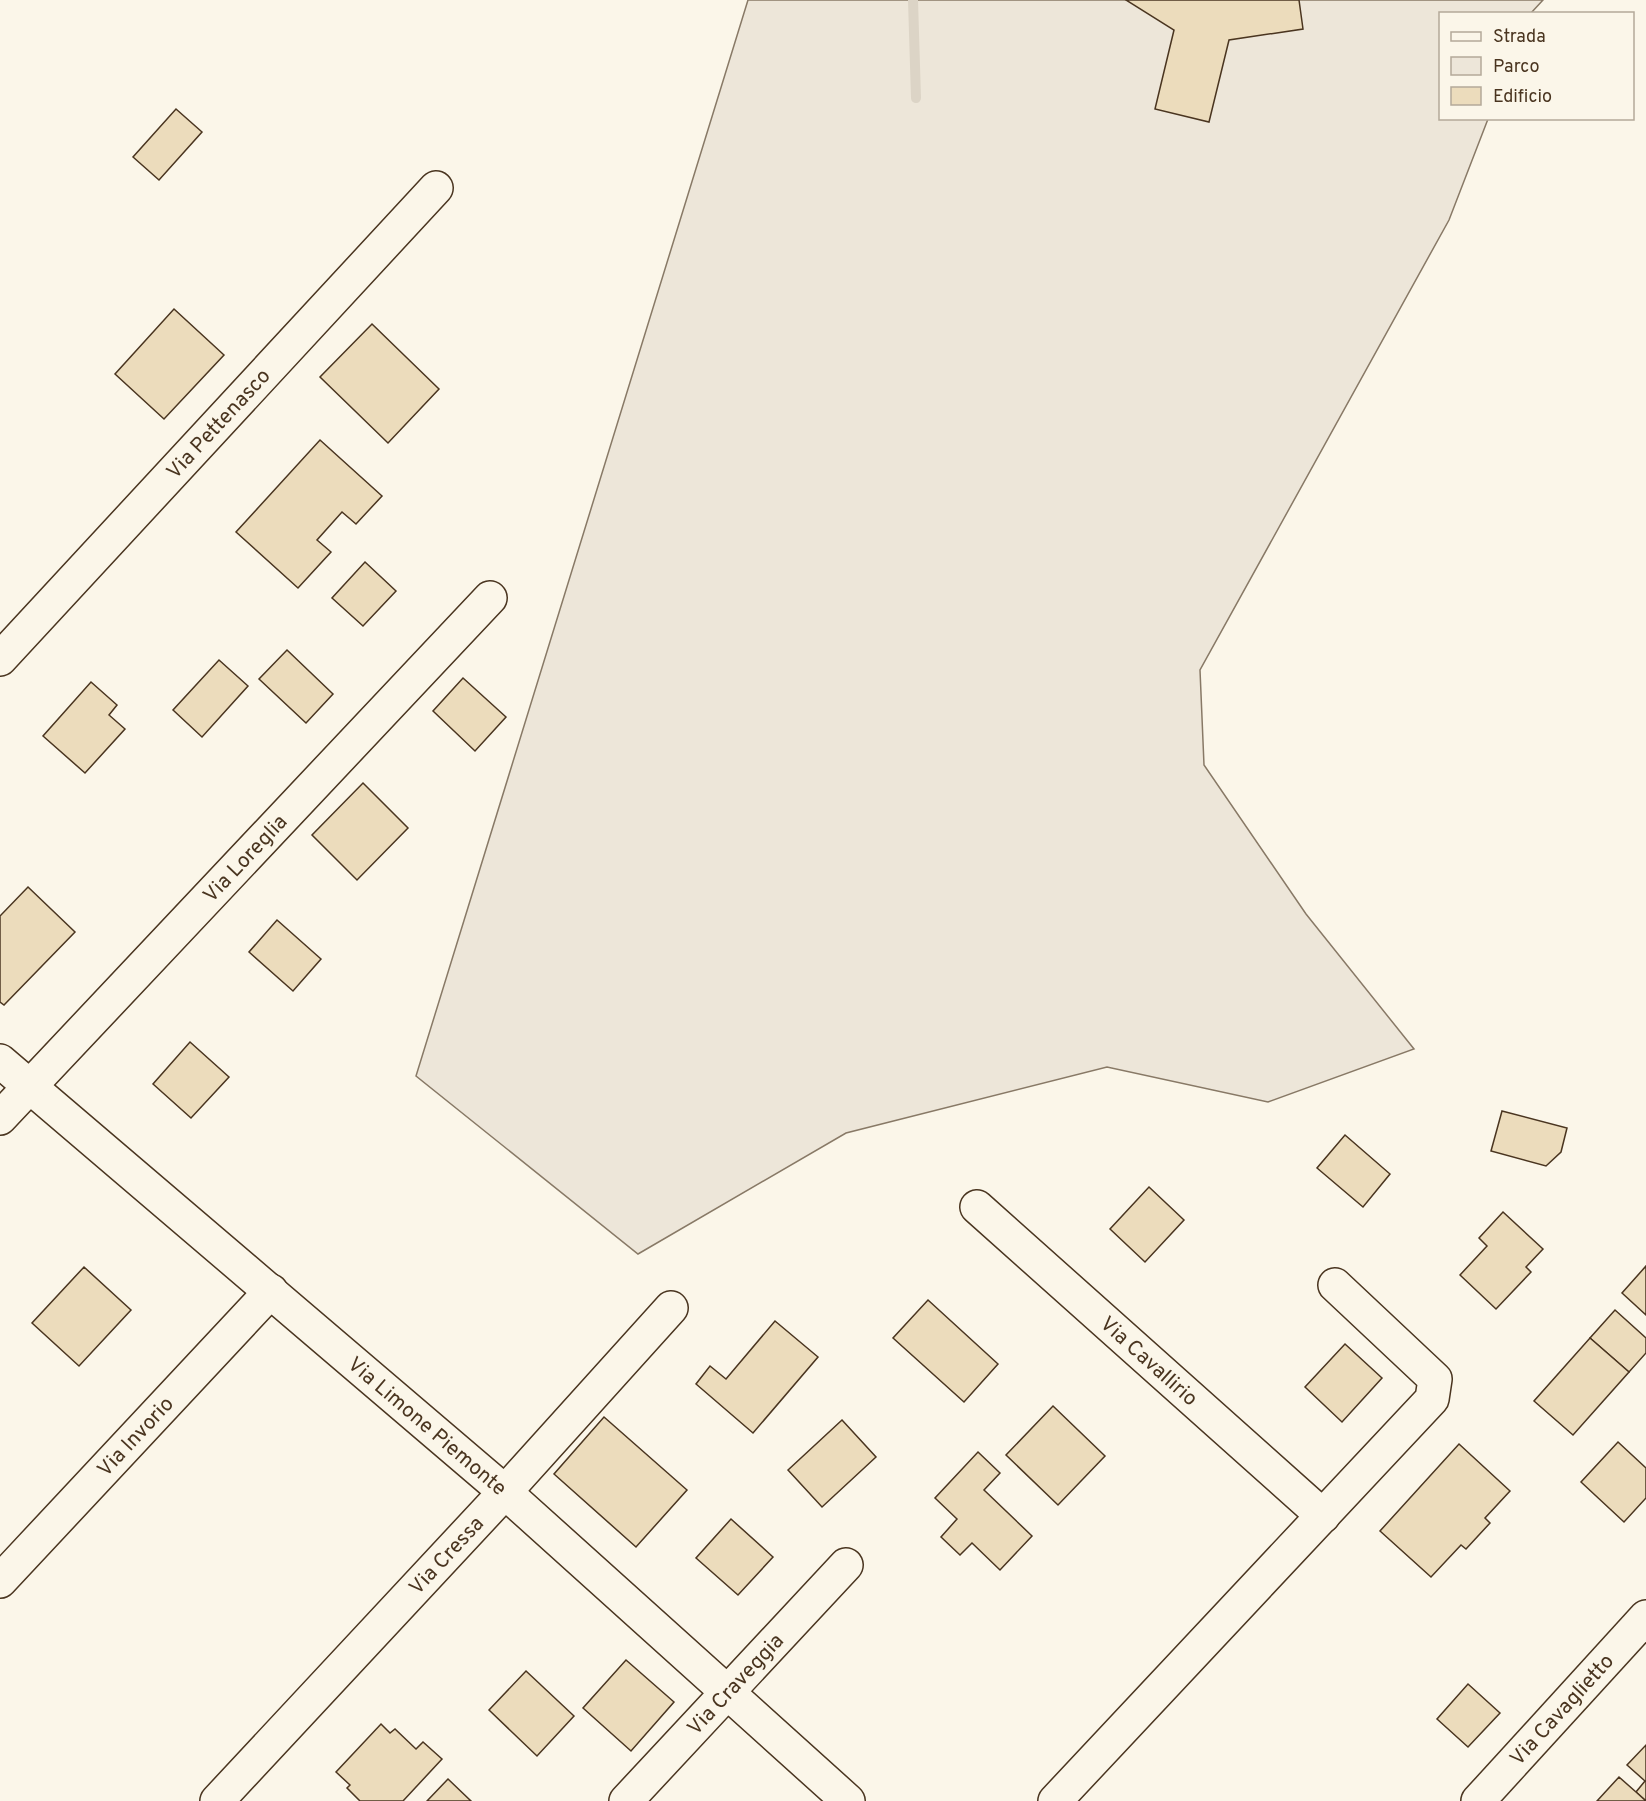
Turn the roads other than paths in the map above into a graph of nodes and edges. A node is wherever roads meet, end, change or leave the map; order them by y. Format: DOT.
graph roads {
  1 [pos="436,188"];
  2 [pos="490,598"];
  3 [pos="0,659"];
  4 [pos="0,1061"];
  5 [pos="29,1087"];
  6 [pos="0,1118"];
  7 [pos="976,1207"];
  8 [pos="1335,1286"];
  9 [pos="271,1291"];
  10 [pos="671,1308"];
  11 [pos="505,1492"];
  12 [pos="1323,1515"];
  13 [pos="846,1565"];
  14 [pos="0,1581"];
  15 [pos="1646,1617"];
  16 [pos="727,1693"];
  17 [pos="217,1801"];
  18 [pos="626,1801"];
  19 [pos="848,1801"];
  20 [pos="1056,1801"];
  21 [pos="1478,1801"];
  1 -- 3 [label="street, Via Pettenasco"];
  2 -- 5 [label="street, Via Loreglia"];
  4 -- 5 [label="street, Via Limone Piemonte"];
  5 -- 6 [label="street, Via Loreglia"];
  5 -- 9 [label="street, Via Limone Piemonte"];
  7 -- 12 [label="street, Via Cavallirio"];
  8 -- 12 [label="street"];
  9 -- 11 [label="street, Via Limone Piemonte"];
  9 -- 14 [label="street, Via Invorio"];
  10 -- 11 [label="street, Via Cressa"];
  11 -- 16 [label="street, Via Limone Piemonte"];
  11 -- 17 [label="street, Via Cressa"];
  12 -- 20 [label="street"];
  13 -- 16 [label="street, Via Craveggia"];
  15 -- 21 [label="street, Via Cavaglietto"];
  16 -- 18 [label="street, Via Craveggia"];
  16 -- 19 [label="street, Via Limone Piemonte"];
}
